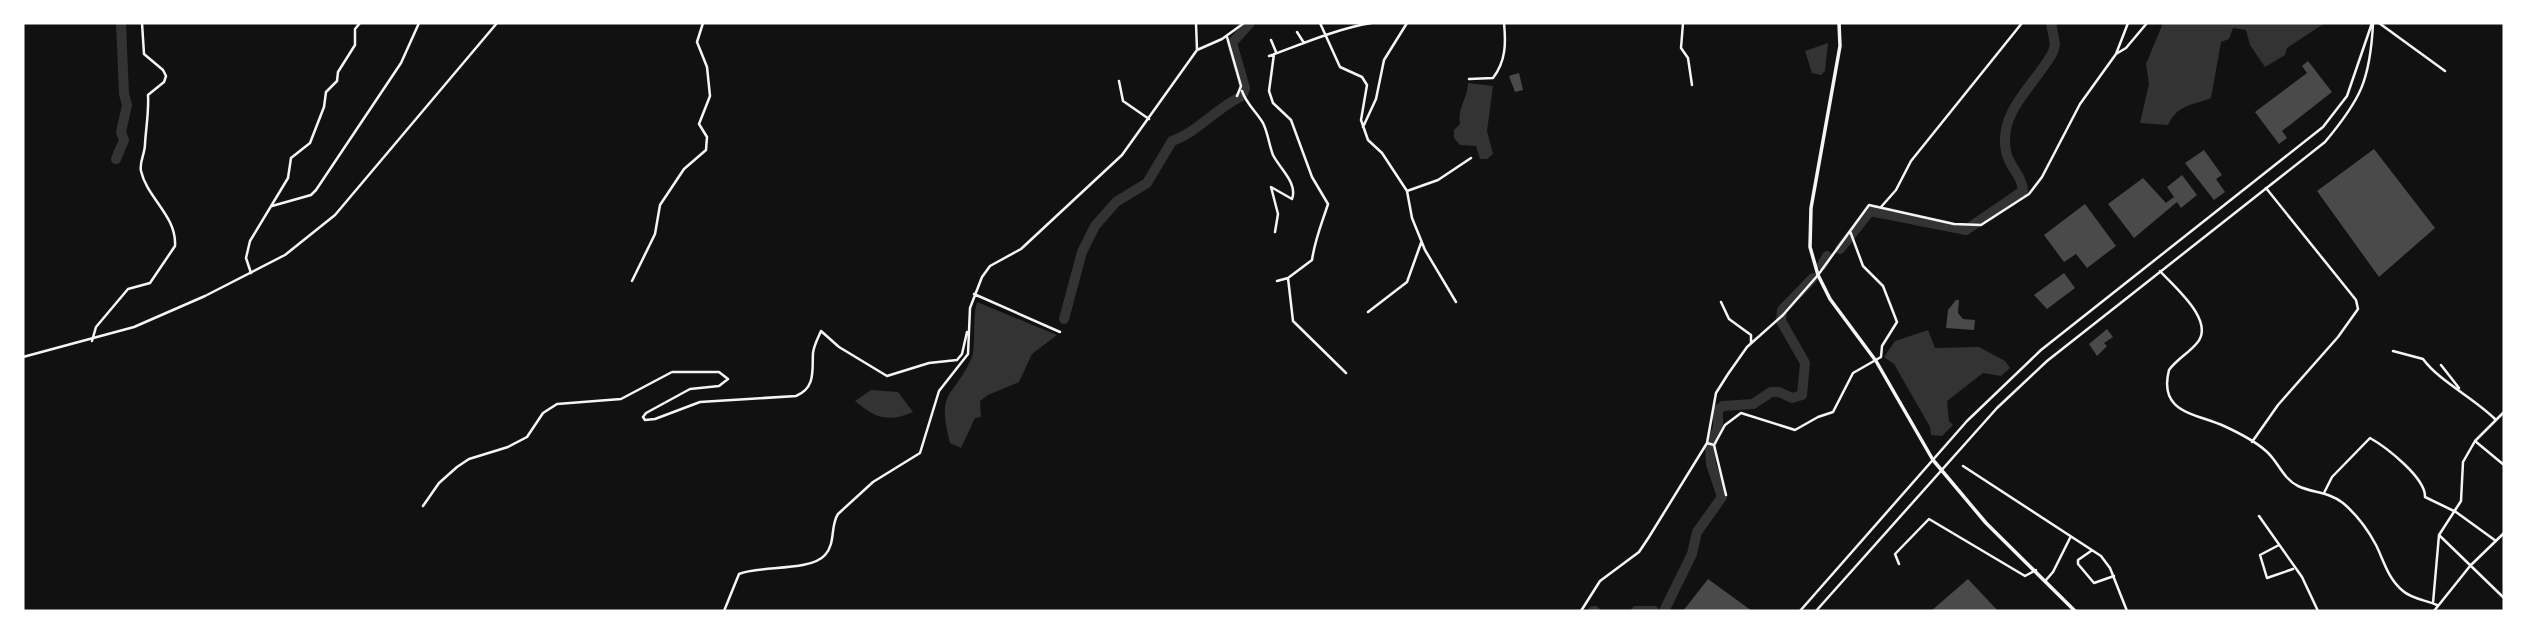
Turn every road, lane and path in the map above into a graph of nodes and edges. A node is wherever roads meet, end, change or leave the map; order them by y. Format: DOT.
graph roads {
  1 [pos="142,23"];
  2 [pos="360,23"];
  3 [pos="419,23"];
  4 [pos="497,23"];
  5 [pos="703,23"];
  6 [pos="1196,23"];
  7 [pos="1244,23"];
  8 [pos="1320,23"];
  9 [pos="1371,23"];
  10 [pos="1407,23"];
  11 [pos="1504,23"];
  12 [pos="1684,23"];
  13 [pos="1839,23"];
  14 [pos="2022,23"];
  15 [pos="2128,23"];
  16 [pos="2147,23"];
  17 [pos="2372,23"];
  18 [pos="2379,23"];
  19 [pos="1297,32"];
  20 [pos="1227,37"];
  21 [pos="1327,37"];
  22 [pos="1271,40"];
  23 [pos="1304,44"];
  24 [pos="1197,50"];
  25 [pos="1275,53"];
  26 [pos="2116,54"];
  27 [pos="1269,56"];
  28 [pos="2445,71"];
  29 [pos="1469,79"];
  30 [pos="1119,81"];
  31 [pos="1692,85"];
  32 [pos="1242,91"];
  33 [pos="1237,96"];
  34 [pos="1149,119"];
  35 [pos="1363,128"];
  36 [pos="1471,158"];
  37 [pos="2266,187"];
  38 [pos="1407,191"];
  39 [pos="272,206"];
  40 [pos="1881,207"];
  41 [pos="1849,229"];
  42 [pos="1275,232"];
  43 [pos="1422,241"];
  44 [pos="2160,271"];
  45 [pos="251,274"];
  46 [pos="1818,275"];
  47 [pos="1288,278"];
  48 [pos="632,281"];
  49 [pos="1277,281"];
  50 [pos="974,294"];
  51 [pos="1456,302"];
  52 [pos="1721,302"];
  53 [pos="1368,312"];
  54 [pos="967,332"];
  55 [pos="1060,332"];
  56 [pos="92,341"];
  57 [pos="1751,343"];
  58 [pos="2393,351"];
  59 [pos="23,358"];
  60 [pos="1876,362"];
  61 [pos="2441,365"];
  62 [pos="1346,373"];
  63 [pos="2459,388"];
  64 [pos="2504,412"];
  65 [pos="2495,419"];
  66 [pos="2475,441"];
  67 [pos="2252,442"];
  68 [pos="1707,443"];
  69 [pos="1714,445"];
  70 [pos="1933,460"];
  71 [pos="2504,465"];
  72 [pos="1963,466"];
  73 [pos="1943,469"];
  74 [pos="2324,494"];
  75 [pos="1726,495"];
  76 [pos="423,506"];
  77 [pos="2456,512"];
  78 [pos="2259,516"];
  79 [pos="2504,533"];
  80 [pos="2439,535"];
  81 [pos="2070,537"];
  82 [pos="2496,541"];
  83 [pos="2279,545"];
  84 [pos="2092,551"];
  85 [pos="1899,565"];
  86 [pos="2470,566"];
  87 [pos="2294,569"];
  88 [pos="2036,570"];
  89 [pos="2114,576"];
  90 [pos="2046,580"];
  91 [pos="2504,597"];
  92 [pos="2432,603"];
  93 [pos="2437,605"];
  94 [pos="724,611"];
  95 [pos="1581,611"];
  96 [pos="1800,611"];
  97 [pos="1816,611"];
  98 [pos="2075,611"];
  99 [pos="2127,611"];
  100 [pos="2318,611"];
  101 [pos="2434,611"];
  1 -- 56 [label="street"];
  2 -- 39 [label="street"];
  3 -- 39 [label="street"];
  4 -- 45 [label="street"];
  5 -- 48 [label="street"];
  6 -- 24 [label="street"];
  7 -- 20 [label="street"];
  8 -- 21 [label="street"];
  9 -- 21 [label="street"];
  10 -- 35 [label="street"];
  11 -- 29 [label="street"];
  12 -- 31 [label="street"];
  13 -- 46 [label="main road"];
  14 -- 40 [label="street"];
  15 -- 26 [label="street"];
  16 -- 26 [label="street"];
  17 -- 37 [label="street"];
  17 -- 70 [label="street"];
  18 -- 28 [label="street"];
  19 -- 23 [label="street"];
  20 -- 24 [label="street"];
  20 -- 32 [label="street"];
  21 -- 23 [label="street"];
  21 -- 35 [label="street"];
  22 -- 25 [label="street"];
  23 -- 25 [label="street"];
  24 -- 34 [label="street"];
  25 -- 27 [label="street"];
  25 -- 47 [label="street"];
  26 -- 40 [label="street"];
  30 -- 34 [label="street"];
  32 -- 33 [label="street"];
  32 -- 42 [label="street"];
  34 -- 50 [label="street"];
  35 -- 38 [label="street"];
  36 -- 38 [label="street"];
  37 -- 44 [label="street"];
  37 -- 67 [label="street"];
  38 -- 43 [label="street"];
  39 -- 45 [label="street"];
  40 -- 41 [label="street"];
  41 -- 46 [label="street"];
  41 -- 60 [label="street"];
  43 -- 51 [label="street"];
  43 -- 53 [label="street"];
  44 -- 67 [label="street"];
  44 -- 73 [label="street"];
  45 -- 56 [label="street"];
  46 -- 57 [label="street"];
  46 -- 60 [label="main road"];
  47 -- 49 [label="street"];
  47 -- 62 [label="street"];
  50 -- 54 [label="street"];
  50 -- 55 [label="street"];
  52 -- 57 [label="street"];
  54 -- 76 [label="street"];
  54 -- 94 [label="street"];
  56 -- 59 [label="street"];
  57 -- 68 [label="street"];
  58 -- 63 [label="street"];
  60 -- 69 [label="street"];
  60 -- 70 [label="main road"];
  61 -- 63 [label="street"];
  63 -- 65 [label="street"];
  64 -- 65 [label="street"];
  65 -- 66 [label="street"];
  66 -- 71 [label="street"];
  66 -- 77 [label="street"];
  67 -- 74 [label="street"];
  68 -- 69 [label="street"];
  68 -- 95 [label="street"];
  69 -- 75 [label="street"];
  70 -- 73 [label="main road"];
  70 -- 96 [label="street"];
  72 -- 81 [label="street"];
  73 -- 88 [label="main road"];
  73 -- 97 [label="street"];
  74 -- 77 [label="street"];
  74 -- 92 [label="street"];
  77 -- 80 [label="street"];
  77 -- 82 [label="street"];
  78 -- 83 [label="street"];
  79 -- 82 [label="street"];
  80 -- 86 [label="street"];
  80 -- 92 [label="street"];
  81 -- 84 [label="street"];
  81 -- 90 [label="street"];
  82 -- 86 [label="street"];
  83 -- 87 [label="street"];
  83 -- 87 [label="street"];
  84 -- 89 [label="street"];
  84 -- 89 [label="street"];
  85 -- 88 [label="street"];
  86 -- 91 [label="street"];
  86 -- 93 [label="street"];
  87 -- 100 [label="street"];
  88 -- 90 [label="main road"];
  89 -- 99 [label="street"];
  90 -- 98 [label="main road"];
  92 -- 93 [label="street"];
  93 -- 101 [label="street"];
}
